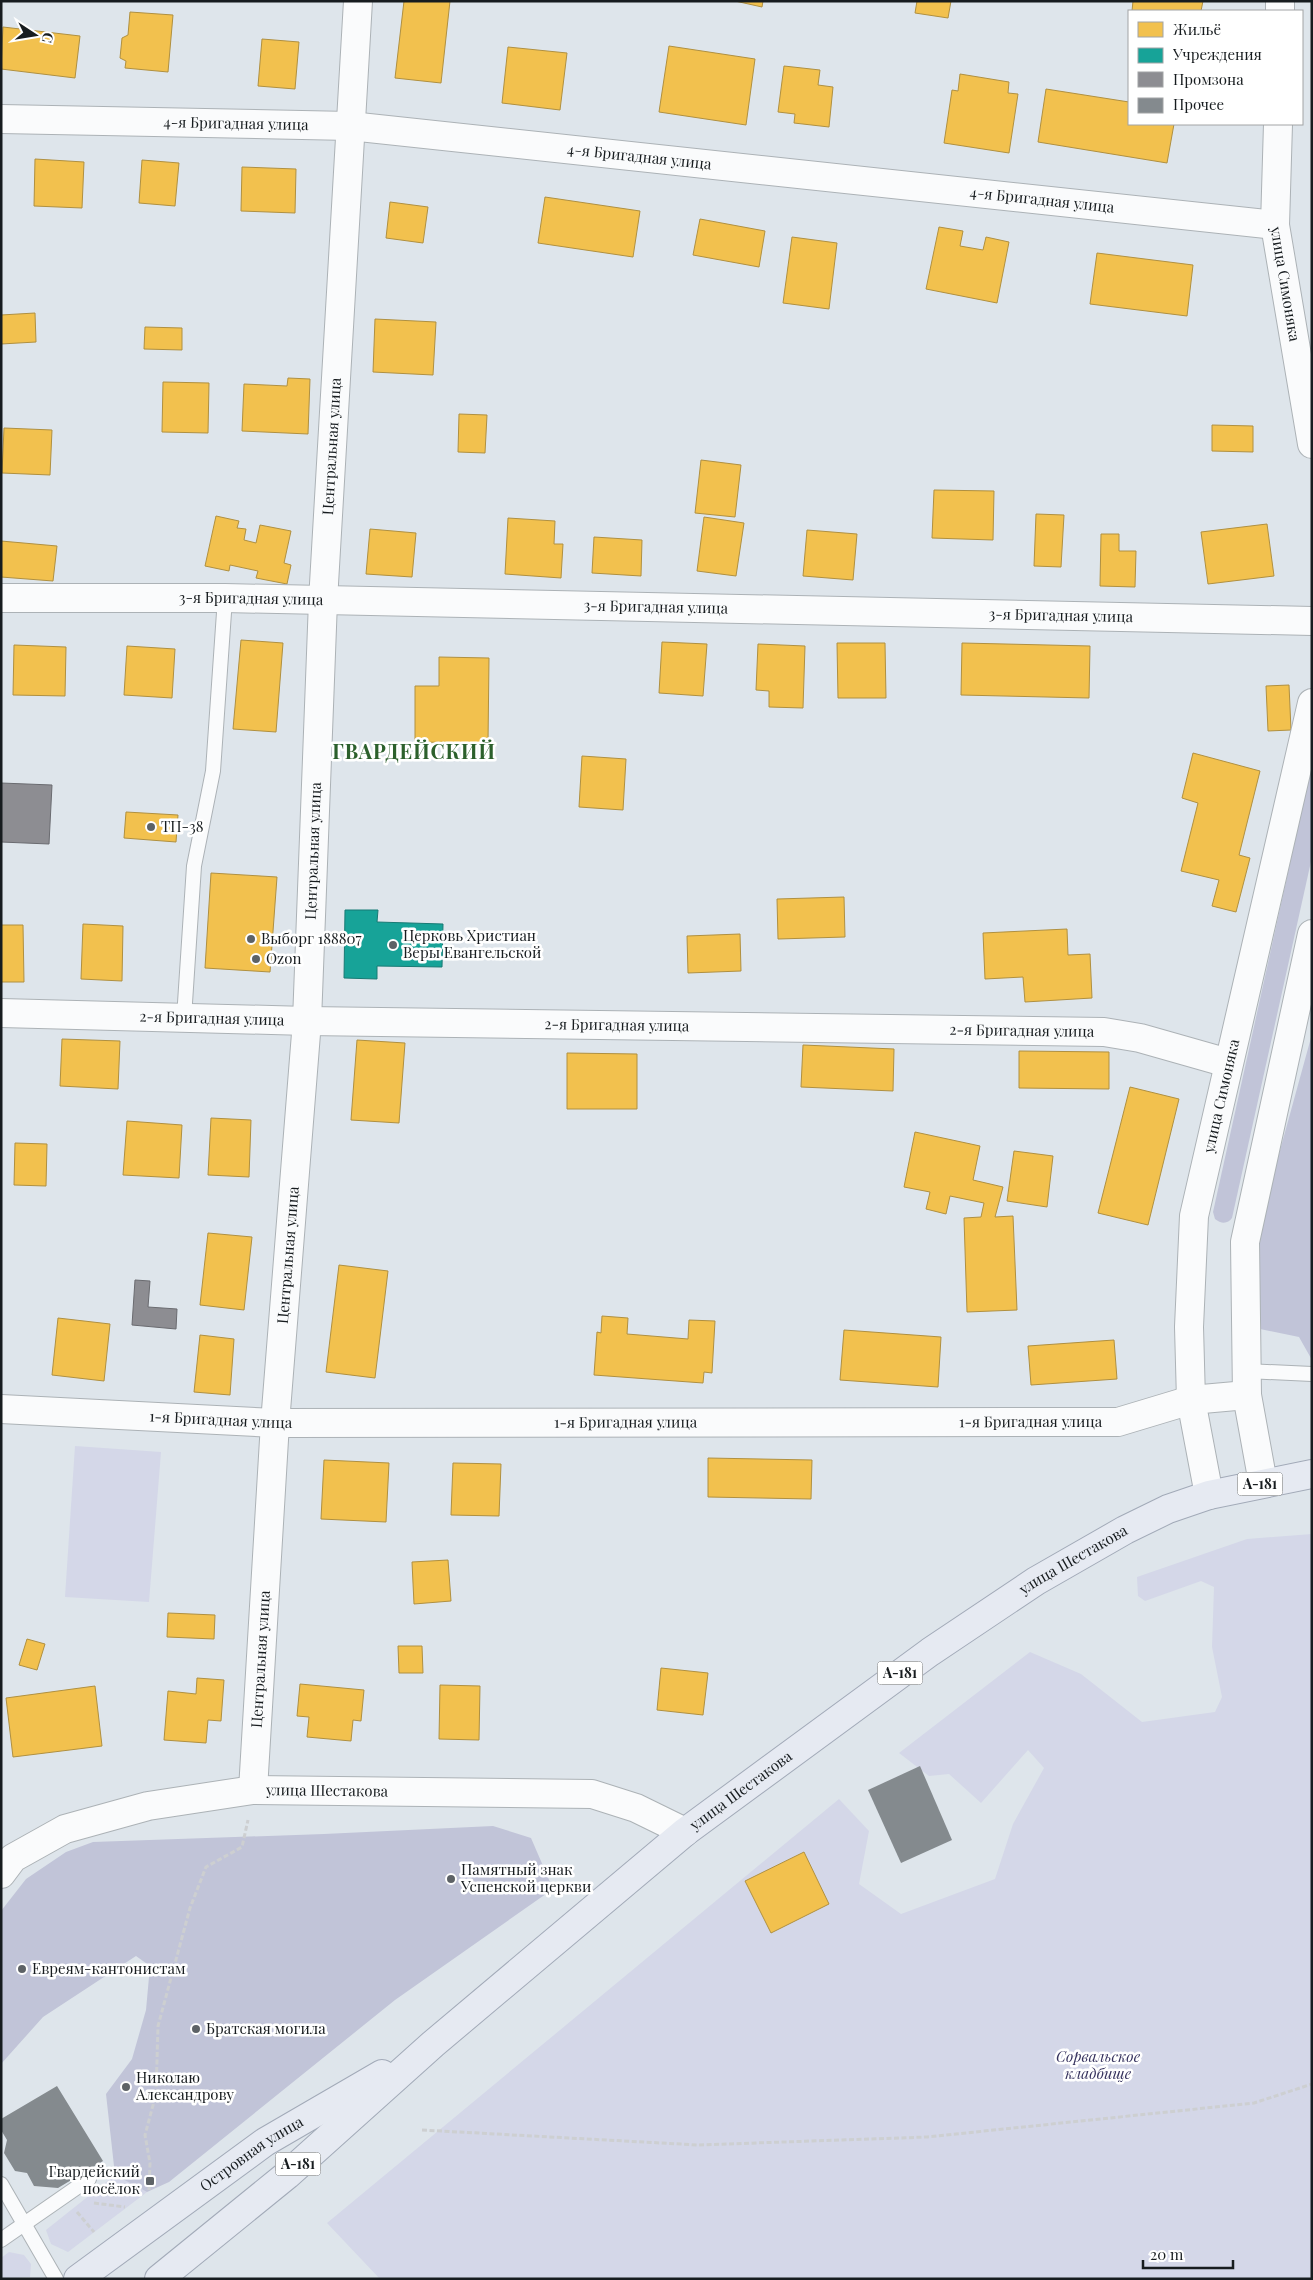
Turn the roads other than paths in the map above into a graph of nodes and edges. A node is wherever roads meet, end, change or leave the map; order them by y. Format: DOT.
graph roads {
  1 [pos="358,1"];
  2 [pos="1,119"];
  3 [pos="1278,125"];
  4 [pos="350,126"];
  5 [pos="1275,225"];
  6 [pos="1312,444"];
  7 [pos="1,598"];
  8 [pos="225,598"];
  9 [pos="323,601"];
  10 [pos="1312,621"];
  11 [pos="1312,703"];
  12 [pos="1312,934"];
  13 [pos="1,1013"];
  14 [pos="184,1018"];
  15 [pos="308,1021"];
  16 [pos="1228,1063"];
  17 [pos="1312,1374"];
  18 [pos="1247,1383"];
  19 [pos="1191,1400"];
  20 [pos="1,1409"];
  21 [pos="275,1423"];
  22 [pos="1312,1474"];
  23 [pos="1263,1483"];
  24 [pos="1209,1494"];
  25 [pos="253,1790"];
  26 [pos="685,1832"];
  27 [pos="5,1859"];
  28 [pos="432,2044"];
  29 [pos="89,2180"];
  30 [pos="1,2184"];
  31 [pos="24,2223"];
  32 [pos="1,2240"];
  33 [pos="56,2279"];
  34 [pos="78,2279"];
  35 [pos="159,2279"];
  1 -- 4 [label="street, Центральная улица"];
  2 -- 4 [label="street, 4-я Бригадная улица"];
  3 -- 5 [label="street, улица Симоняка"];
  4 -- 5 [label="street, 4-я Бригадная улица"];
  4 -- 9 [label="street, Центральная улица"];
  5 -- 6 [label="street, улица Симоняка"];
  7 -- 8 [label="street, 3-я Бригадная улица"];
  8 -- 9 [label="street, 3-я Бригадная улица"];
  8 -- 14 [label="lane"];
  9 -- 10 [label="street, 3-я Бригадная улица"];
  9 -- 15 [label="street, Центральная улица"];
  11 -- 16 [label="street, улица Симоняка"];
  12 -- 18 [label="street"];
  13 -- 14 [label="street, 2-я Бригадная улица"];
  14 -- 15 [label="street, 2-я Бригадная улица"];
  15 -- 16 [label="street, 2-я Бригадная улица"];
  15 -- 21 [label="street, Центральная улица"];
  16 -- 19 [label="street, улица Симоняка"];
  17 -- 18 [label="lane"];
  18 -- 19 [label="street, 1-я Бригадная улица"];
  18 -- 23 [label="street"];
  19 -- 21 [label="street, 1-я Бригадная улица"];
  19 -- 24 [label="street, улица Симоняка"];
  20 -- 21 [label="street, 1-я Бригадная улица"];
  21 -- 25 [label="street, Центральная улица"];
  22 -- 23 [label="main road, улица Шестакова / А-181"];
  23 -- 24 [label="main road, улица Шестакова / А-181"];
  24 -- 26 [label="main road, улица Шестакова / А-181"];
  25 -- 26 [label="street, улица Шестакова"];
  25 -- 27 [label="street, улица Шестакова"];
  26 -- 28 [label="main road, Островная улица / А-181"];
  28 -- 34 [label="main road, Островная улица / А-181"];
  28 -- 35 [label="main road, Островная улица / А-181"];
  29 -- 31 [label="lane"];
  30 -- 31 [label="lane"];
  31 -- 32 [label="lane"];
  31 -- 33 [label="lane"];
}
